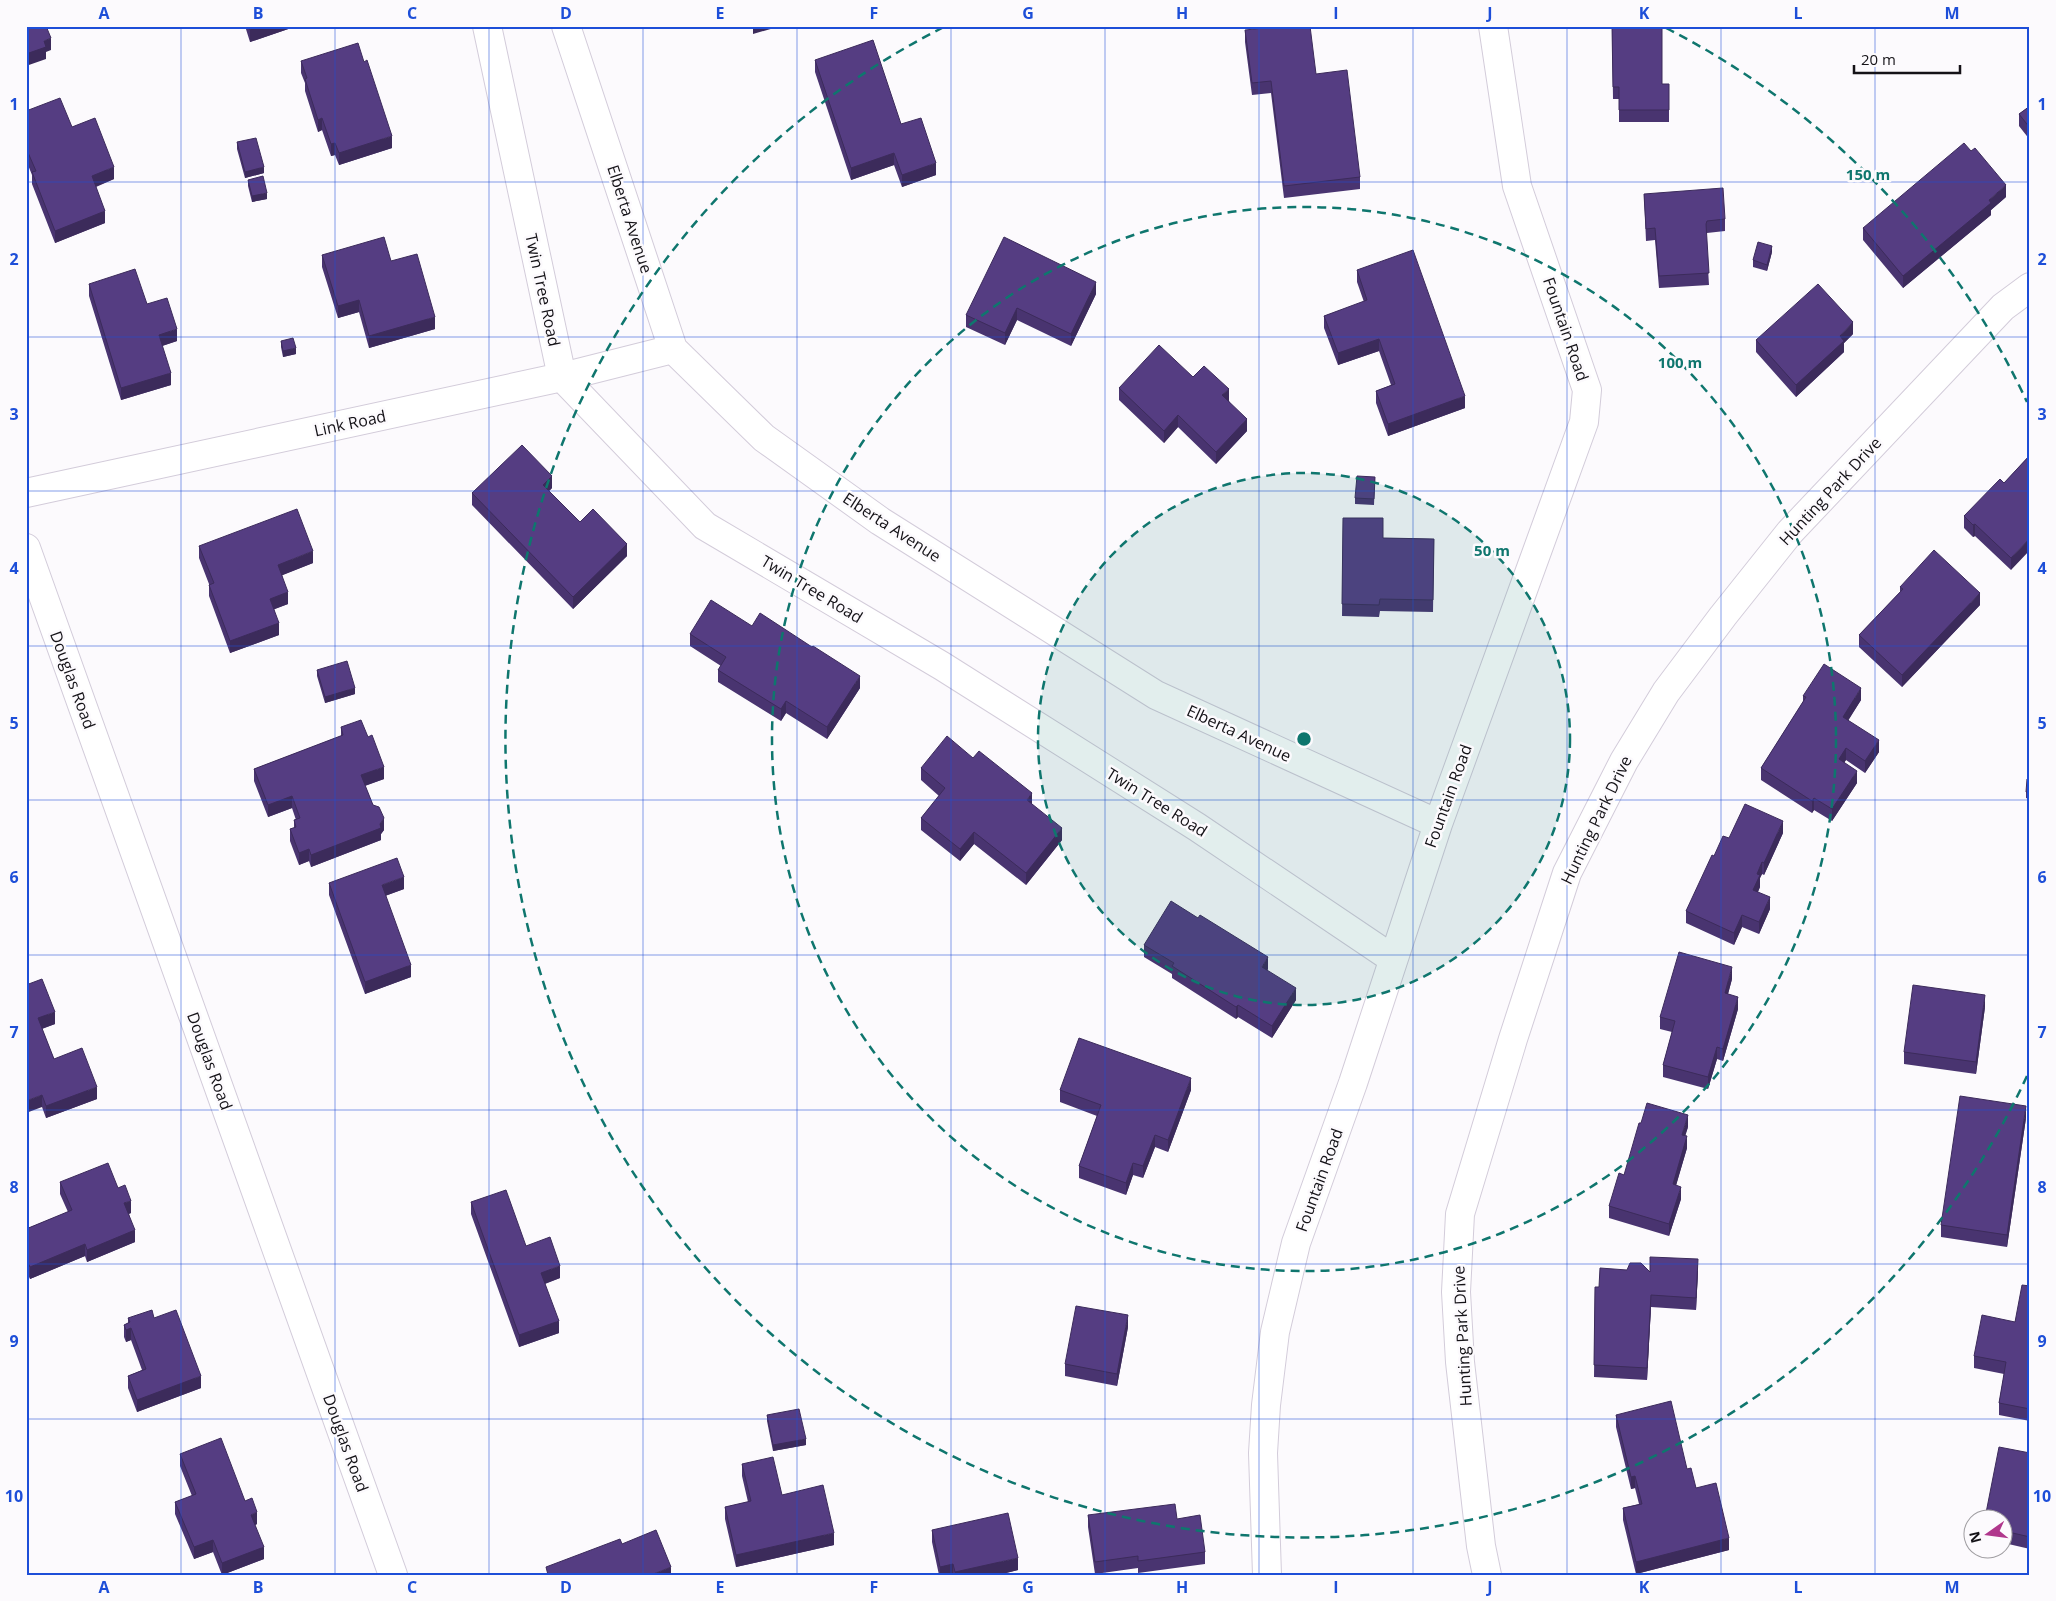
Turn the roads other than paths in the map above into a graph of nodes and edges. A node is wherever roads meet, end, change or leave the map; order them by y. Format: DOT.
graph roads {
  1 [pos="487,26"];
  2 [pos="566,26"];
  3 [pos="1493,26"];
  4 [pos="2030,288"];
  5 [pos="673,349"];
  6 [pos="562,377"];
  7 [pos="26,493"];
  8 [pos="26,548"];
  9 [pos="1438,824"];
  10 [pos="1394,959"];
  11 [pos="393,1575"];
  12 [pos="1267,1575"];
  13 [pos="1487,1575"];
  1 -- 6 [label="street, Twin Tree Road"];
  2 -- 5 [label="street, Elberta Avenue"];
  3 -- 9 [label="street, Fountain Road"];
  4 -- 13 [label="street, Hunting Park Drive"];
  5 -- 6 [label="street, Link Road"];
  5 -- 9 [label="street, Elberta Avenue"];
  6 -- 7 [label="street, Link Road"];
  6 -- 10 [label="street, Twin Tree Road"];
  8 -- 11 [label="street, Douglas Road"];
  9 -- 10 [label="street, Fountain Road"];
  10 -- 12 [label="street, Fountain Road"];
}
